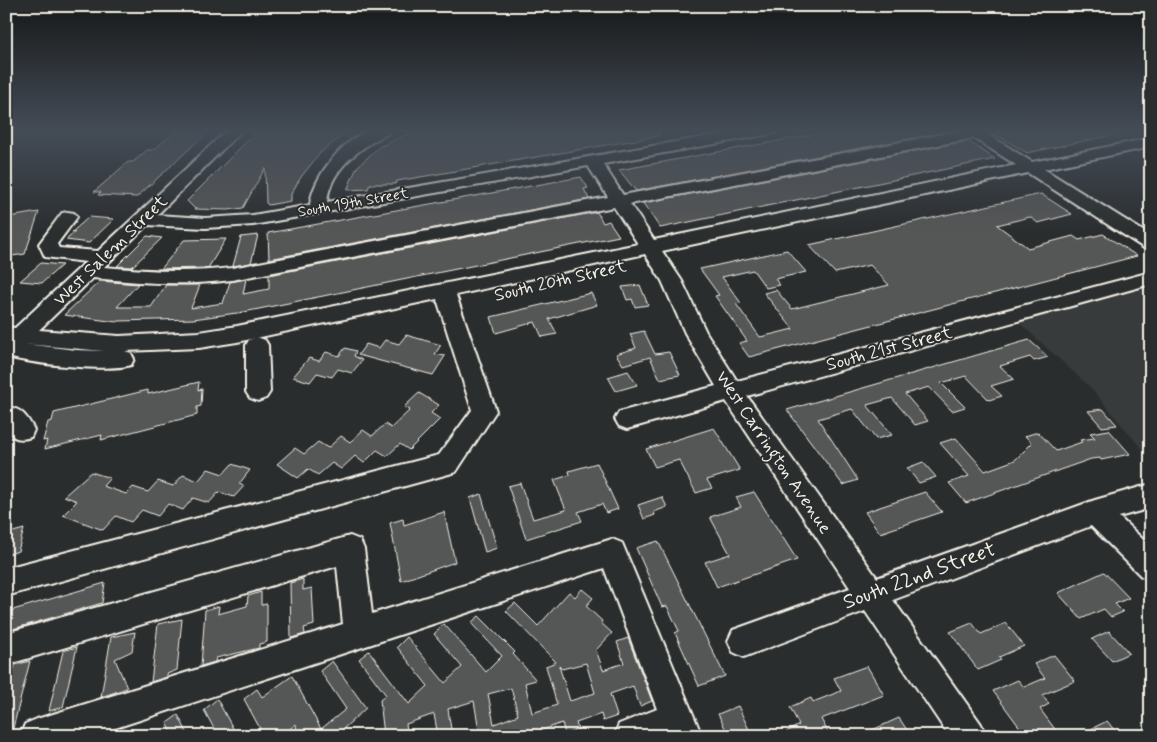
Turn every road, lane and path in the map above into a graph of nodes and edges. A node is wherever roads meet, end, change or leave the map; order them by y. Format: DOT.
graph roads {
  1 [pos="198,165"];
  2 [pos="336,165"];
  3 [pos="566,165"];
  4 [pos="595,165"];
  5 [pos="807,165"];
  6 [pos="1025,165"];
  7 [pos="1069,165"];
  8 [pos="1035,172"];
  9 [pos="619,201"];
  10 [pos="318,209"];
  11 [pos="68,217"];
  12 [pos="142,218"];
  13 [pos="1151,244"];
  14 [pos="654,253"];
  15 [pos="102,257"];
  16 [pos="88,271"];
  17 [pos="1151,278"];
  18 [pos="447,297"];
  19 [pos="257,345"];
  20 [pos="10,347"];
  21 [pos="731,391"];
  22 [pos="258,392"];
  23 [pos="627,419"];
  24 [pos="1151,496"];
  25 [pos="1095,512"];
  26 [pos="1151,566"];
  27 [pos="6,582"];
  28 [pos="871,592"];
  29 [pos="359,634"];
  30 [pos="744,640"];
  31 [pos="6,649"];
  32 [pos="682,726"];
  33 [pos="37,736"];
  34 [pos="631,736"];
  35 [pos="969,736"];
  1 -- 12 [label="street, West Salem Street"];
  2 -- 10 [label="street"];
  3 -- 10 [label="street, South 19th Street"];
  4 -- 9 [label="street, West Carrington Avenue"];
  5 -- 9 [label="street"];
  6 -- 8 [label="street"];
  7 -- 8 [label="street, South 20th Street"];
  8 -- 13 [label="street"];
  8 -- 14 [label="street, South 20th Street"];
  9 -- 14 [label="street, West Carrington Avenue"];
  9 -- 16 [label="street"];
  10 -- 12 [label="street, South 19th Street"];
  11 -- 15 [label="street"];
  12 -- 15 [label="street, West Salem Street"];
  14 -- 18 [label="street, South 20th Street"];
  14 -- 21 [label="street, West Carrington Avenue"];
  15 -- 16 [label="street, West Salem Street"];
  16 -- 20 [label="street, West Salem Street"];
  17 -- 21 [label="street, South 21st Street"];
  18 -- 19 [label="street, South 20th Street"];
  18 -- 20 [label="street, South 20th Street"];
  18 -- 27 [label="street"];
  19 -- 20 [label="street, South 20th Street"];
  19 -- 22 [label="street"];
  21 -- 23 [label="street, South 21st Street"];
  21 -- 28 [label="street, West Carrington Avenue"];
  24 -- 25 [label="street, South 22nd Street"];
  25 -- 26 [label="street"];
  25 -- 28 [label="street, South 22nd Street"];
  28 -- 30 [label="street, South 22nd Street"];
  28 -- 35 [label="street, West Carrington Avenue"];
  29 -- 31 [label="street"];
  29 -- 32 [label="street"];
  29 -- 33 [label="street"];
  32 -- 34 [label="street"];
}
